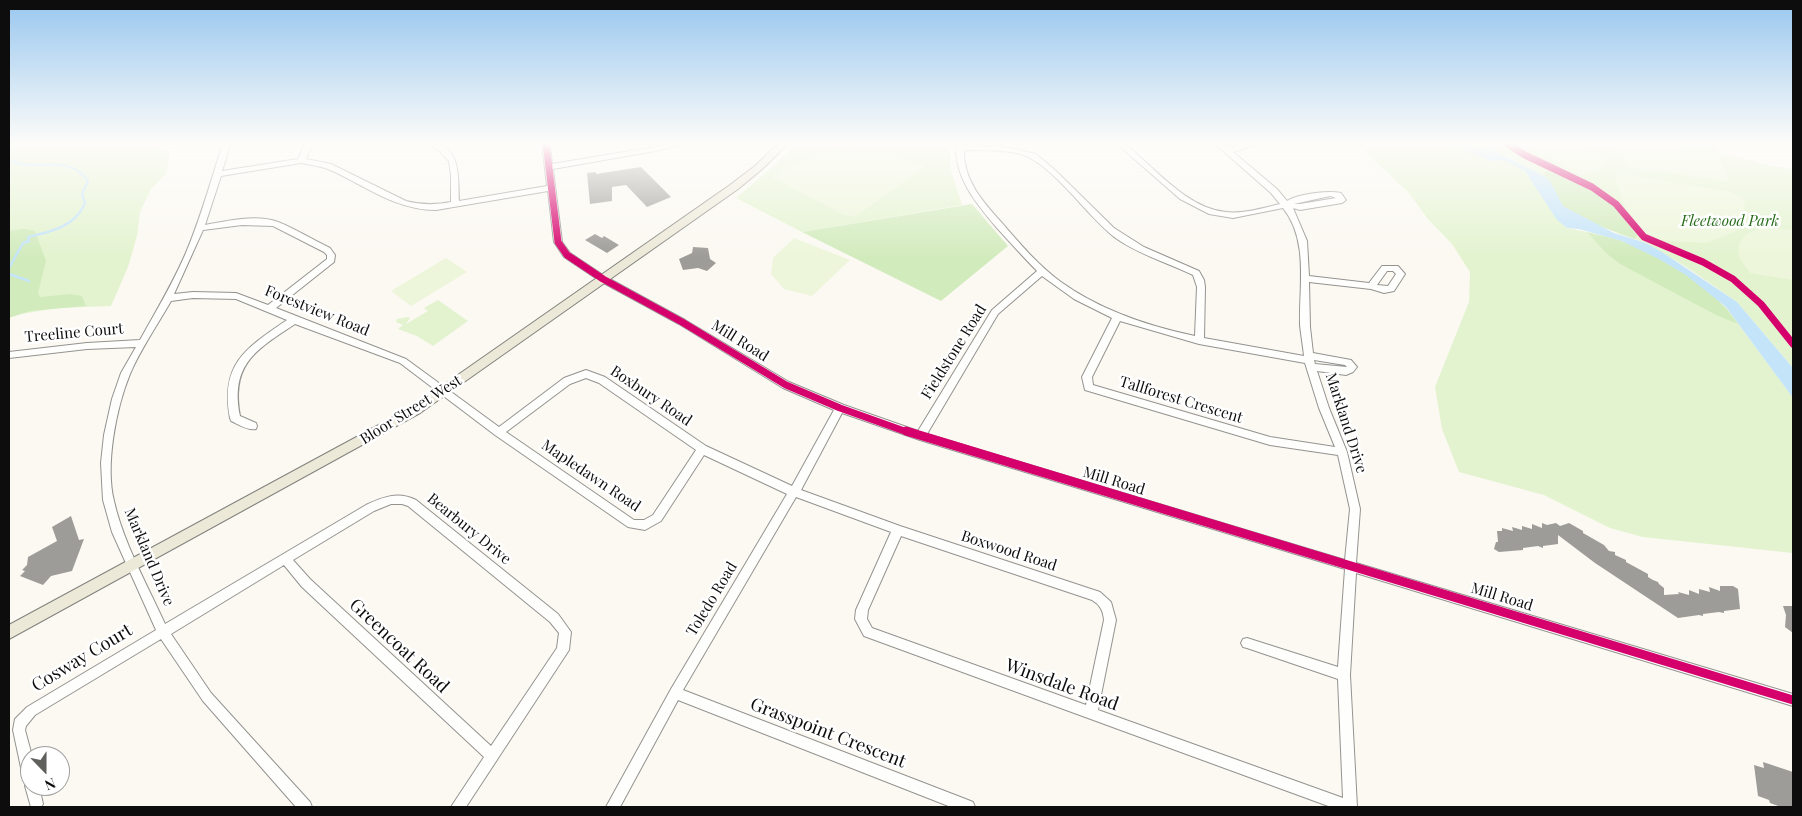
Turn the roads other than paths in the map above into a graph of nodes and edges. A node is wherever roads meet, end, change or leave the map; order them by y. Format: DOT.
graph roads {
  1 [pos="214,181"];
  2 [pos="360,181"];
  3 [pos="455,181"];
  4 [pos="550,181"];
  5 [pos="741,181"];
  6 [pos="967,181"];
  7 [pos="1059,181"];
  8 [pos="1165,181"];
  9 [pos="1264,181"];
  10 [pos="551,188"];
  11 [pos="455,204"];
  12 [pos="1286,205"];
  13 [pos="200,228"];
  14 [pos="1043,270"];
  15 [pos="603,279"];
  16 [pos="1305,279"];
  17 [pos="1371,286"];
  18 [pos="167,298"];
  19 [pos="269,309"];
  20 [pos="1117,317"];
  21 [pos="294,320"];
  22 [pos="1199,341"];
  23 [pos="142,343"];
  24 [pos="9,355"];
  25 [pos="1310,361"];
  26 [pos="444,391"];
  27 [pos="840,408"];
  28 [pos="252,426"];
  29 [pos="499,432"];
  30 [pos="920,436"];
  31 [pos="702,449"];
  32 [pos="1342,452"];
  33 [pos="794,492"];
  34 [pos="898,530"];
  35 [pos="286,559"];
  36 [pos="133,565"];
  37 [pos="1351,566"];
  38 [pos="9,632"];
  39 [pos="163,632"];
  40 [pos="1247,643"];
  41 [pos="1344,675"];
  42 [pos="675,693"];
  43 [pos="1793,700"];
  44 [pos="1091,714"];
  45 [pos="23,746"];
  46 [pos="492,756"];
  47 [pos="34,796"];
  48 [pos="36,804"];
  49 [pos="305,807"];
  50 [pos="458,807"];
  51 [pos="613,807"];
  52 [pos="968,807"];
  53 [pos="1350,807"];
  1 -- 13 [label="street, Markland Drive"];
  2 -- 11 [label="street"];
  3 -- 11 [label="street"];
  4 -- 10 [label="street, Mill Road"];
  5 -- 15 [label="main road, Bloor Street West"];
  6 -- 14 [label="street"];
  7 -- 22 [label="street"];
  8 -- 12 [label="street"];
  9 -- 12 [label="street, Markland Drive"];
  10 -- 11 [label="street"];
  10 -- 15 [label="street, Mill Road"];
  12 -- 12 [label="street"];
  12 -- 16 [label="street, Markland Drive"];
  13 -- 18 [label="street, Markland Drive"];
  13 -- 19 [label="street"];
  14 -- 20 [label="street"];
  14 -- 30 [label="street, Fieldstone Road"];
  15 -- 26 [label="main road, Bloor Street West"];
  15 -- 27 [label="street, Mill Road"];
  16 -- 17 [label="street"];
  16 -- 25 [label="street, Markland Drive"];
  18 -- 19 [label="street, Forestview Road"];
  18 -- 23 [label="street, Markland Drive"];
  19 -- 21 [label="street, Forestview Road"];
  20 -- 22 [label="street"];
  20 -- 32 [label="street, Tallforest Crescent"];
  21 -- 26 [label="street, Forestview Road"];
  21 -- 28 [label="street"];
  22 -- 25 [label="street"];
  23 -- 24 [label="street, Treeline Court"];
  23 -- 36 [label="street, Markland Drive"];
  25 -- 32 [label="street, Markland Drive"];
  26 -- 29 [label="street, Mapledawn Road"];
  26 -- 36 [label="main road, Bloor Street West"];
  27 -- 30 [label="street, Mill Road"];
  27 -- 33 [label="street, Toledo Road"];
  29 -- 31 [label="street, Boxbury Road"];
  29 -- 31 [label="street, Mapledawn Road"];
  30 -- 37 [label="street, Mill Road"];
  31 -- 33 [label="street, Boxbury Road"];
  32 -- 37 [label="street, Markland Drive"];
  33 -- 34 [label="street, Boxwood Road"];
  33 -- 42 [label="street, Toledo Road"];
  34 -- 44 [label="street, Boxwood Road"];
  34 -- 44 [label="street, Winsdale Road"];
  35 -- 39 [label="street, Bearbury Drive"];
  35 -- 46 [label="street, Greencoat Road"];
  35 -- 46 [label="street, Bearbury Drive"];
  36 -- 38 [label="main road, Bloor Street West"];
  36 -- 39 [label="street, Markland Drive"];
  37 -- 41 [label="street, Markland Drive"];
  37 -- 43 [label="street, Mill Road"];
  39 -- 45 [label="street, Cosway Court"];
  39 -- 49 [label="street, Markland Drive"];
  40 -- 41 [label="street"];
  41 -- 53 [label="street, Markland Drive"];
  42 -- 51 [label="street, Toledo Road"];
  42 -- 52 [label="street, Grasspoint Crescent"];
  44 -- 53 [label="street, Winsdale Road"];
  46 -- 50 [label="street, Bearbury Drive"];
  47 -- 48 [label="street"];
}
